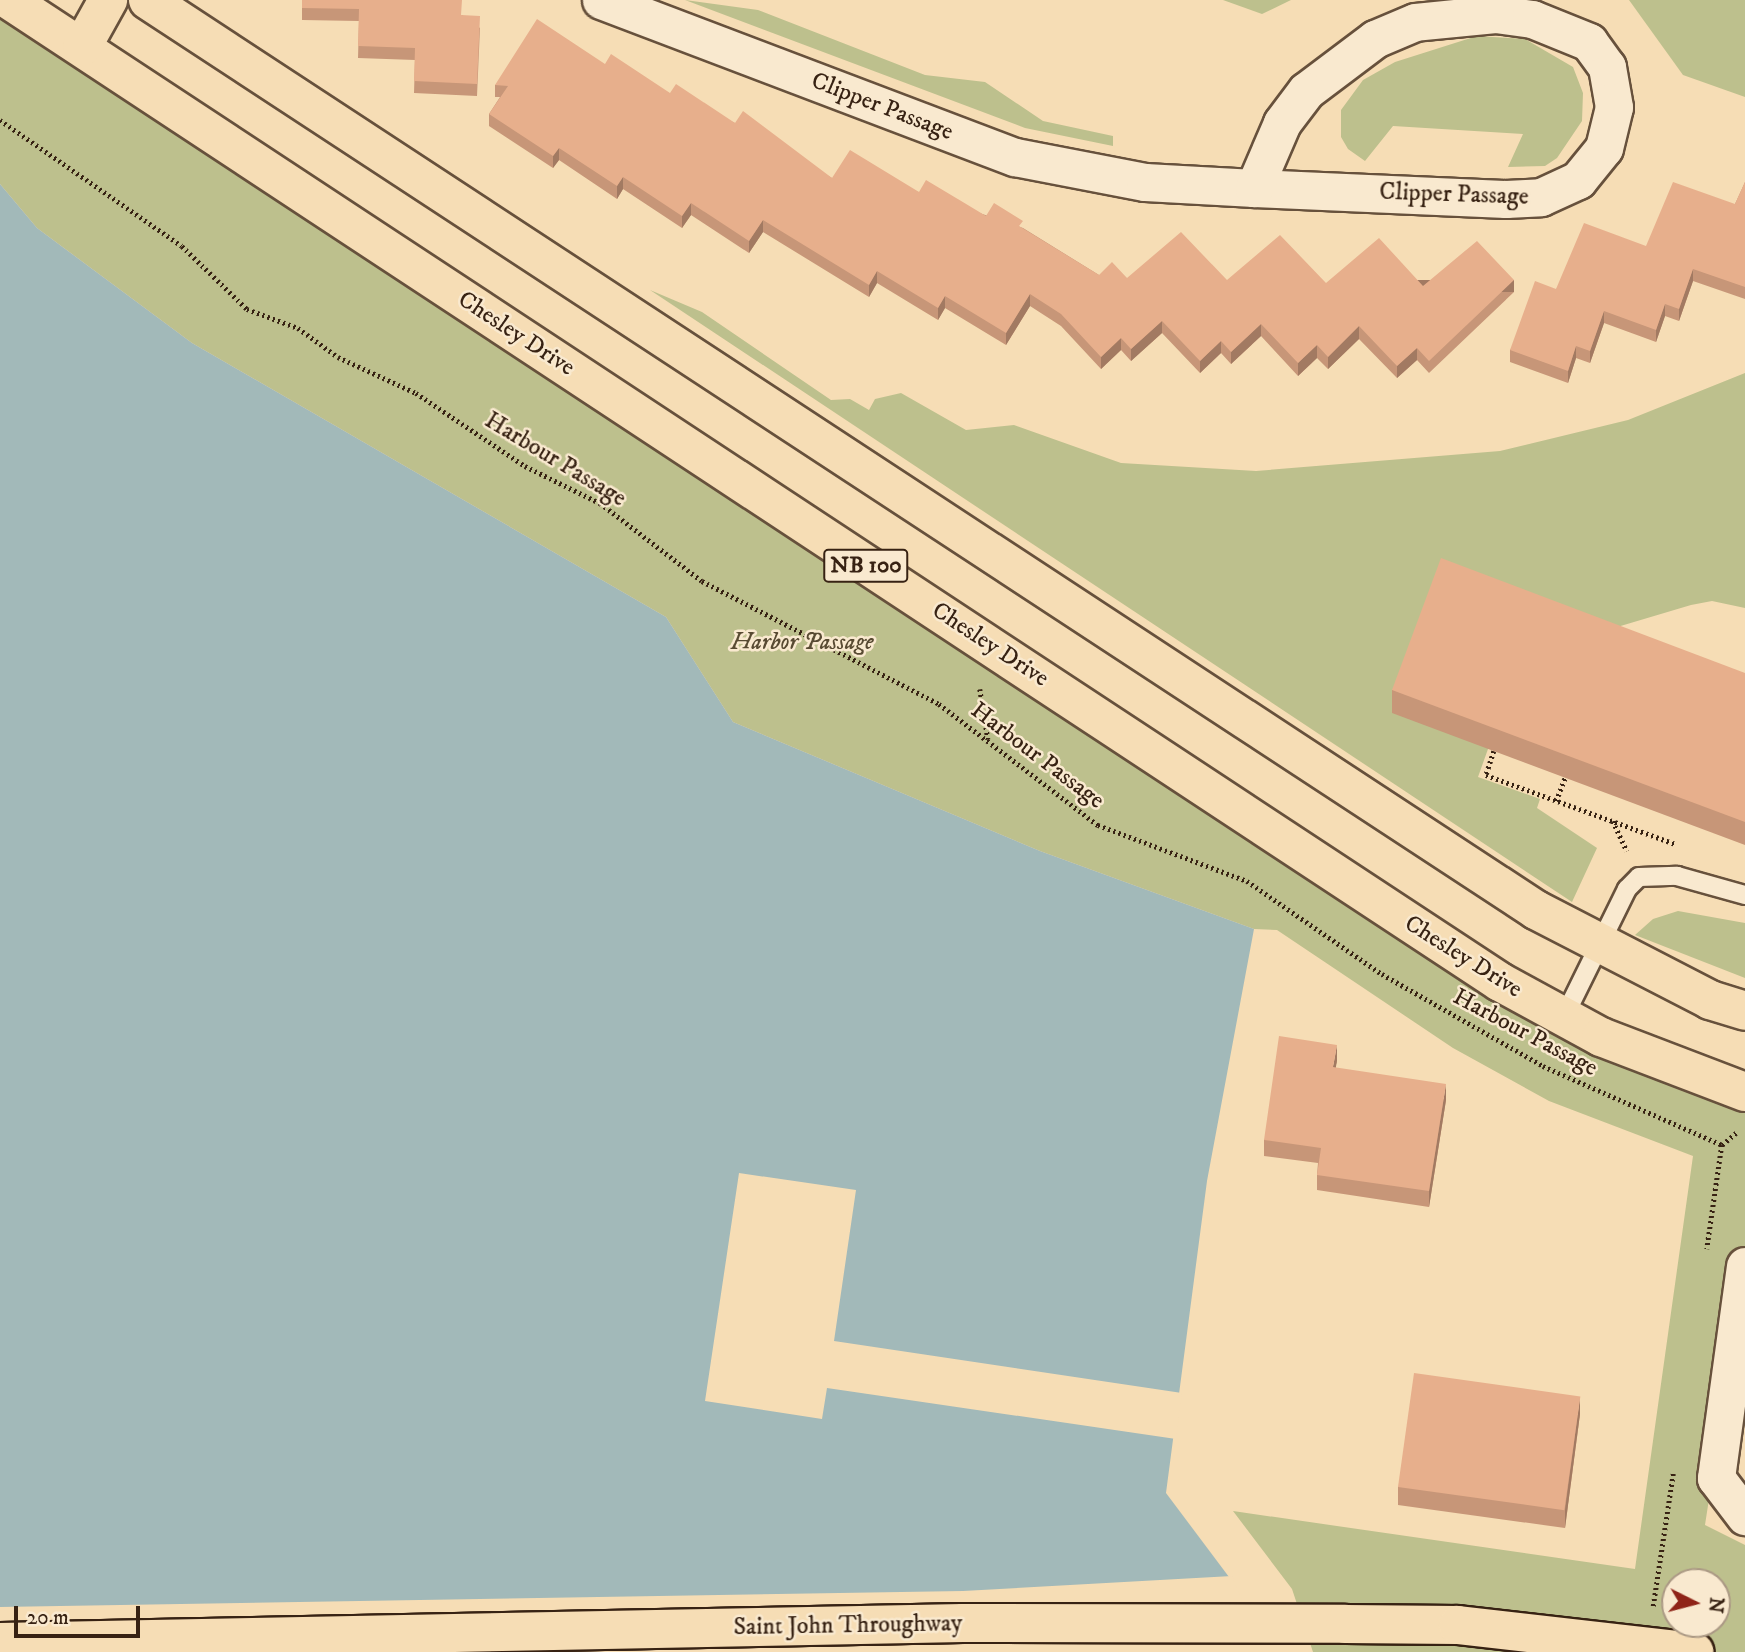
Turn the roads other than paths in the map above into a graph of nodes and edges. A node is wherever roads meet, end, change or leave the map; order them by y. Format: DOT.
graph roads {
  1 [pos="9,0"];
  2 [pos="108,0"];
  3 [pos="148,0"];
  4 [pos="601,0"];
  5 [pos="82,47"];
  6 [pos="1254,188"];
  7 [pos="1745,895"];
  8 [pos="1600,946"];
  9 [pos="1745,1011"];
  10 [pos="1564,1017"];
  11 [pos="1745,1092"];
  12 [pos="1745,1266"];
  13 [pos="1745,1516"];
  14 [pos="0,1642"];
  15 [pos="1693,1652"];
  1 -- 5 [label="main road, Chesley Drive / NB 100"];
  2 -- 5 [label="main road"];
  3 -- 8 [label="main road"];
  4 -- 6 [label="street, Clipper Passage"];
  5 -- 10 [label="main road, Chesley Drive / NB 100"];
  6 -- 6 [label="street, Clipper Passage"];
  7 -- 8 [label="lane"];
  8 -- 9 [label="main road"];
  8 -- 10 [label="lane"];
  10 -- 11 [label="main road, Chesley Drive / NB 100"];
  12 -- 13 [label="street"];
  14 -- 15 [label="main road, Saint John Throughway, bridge"];
}
